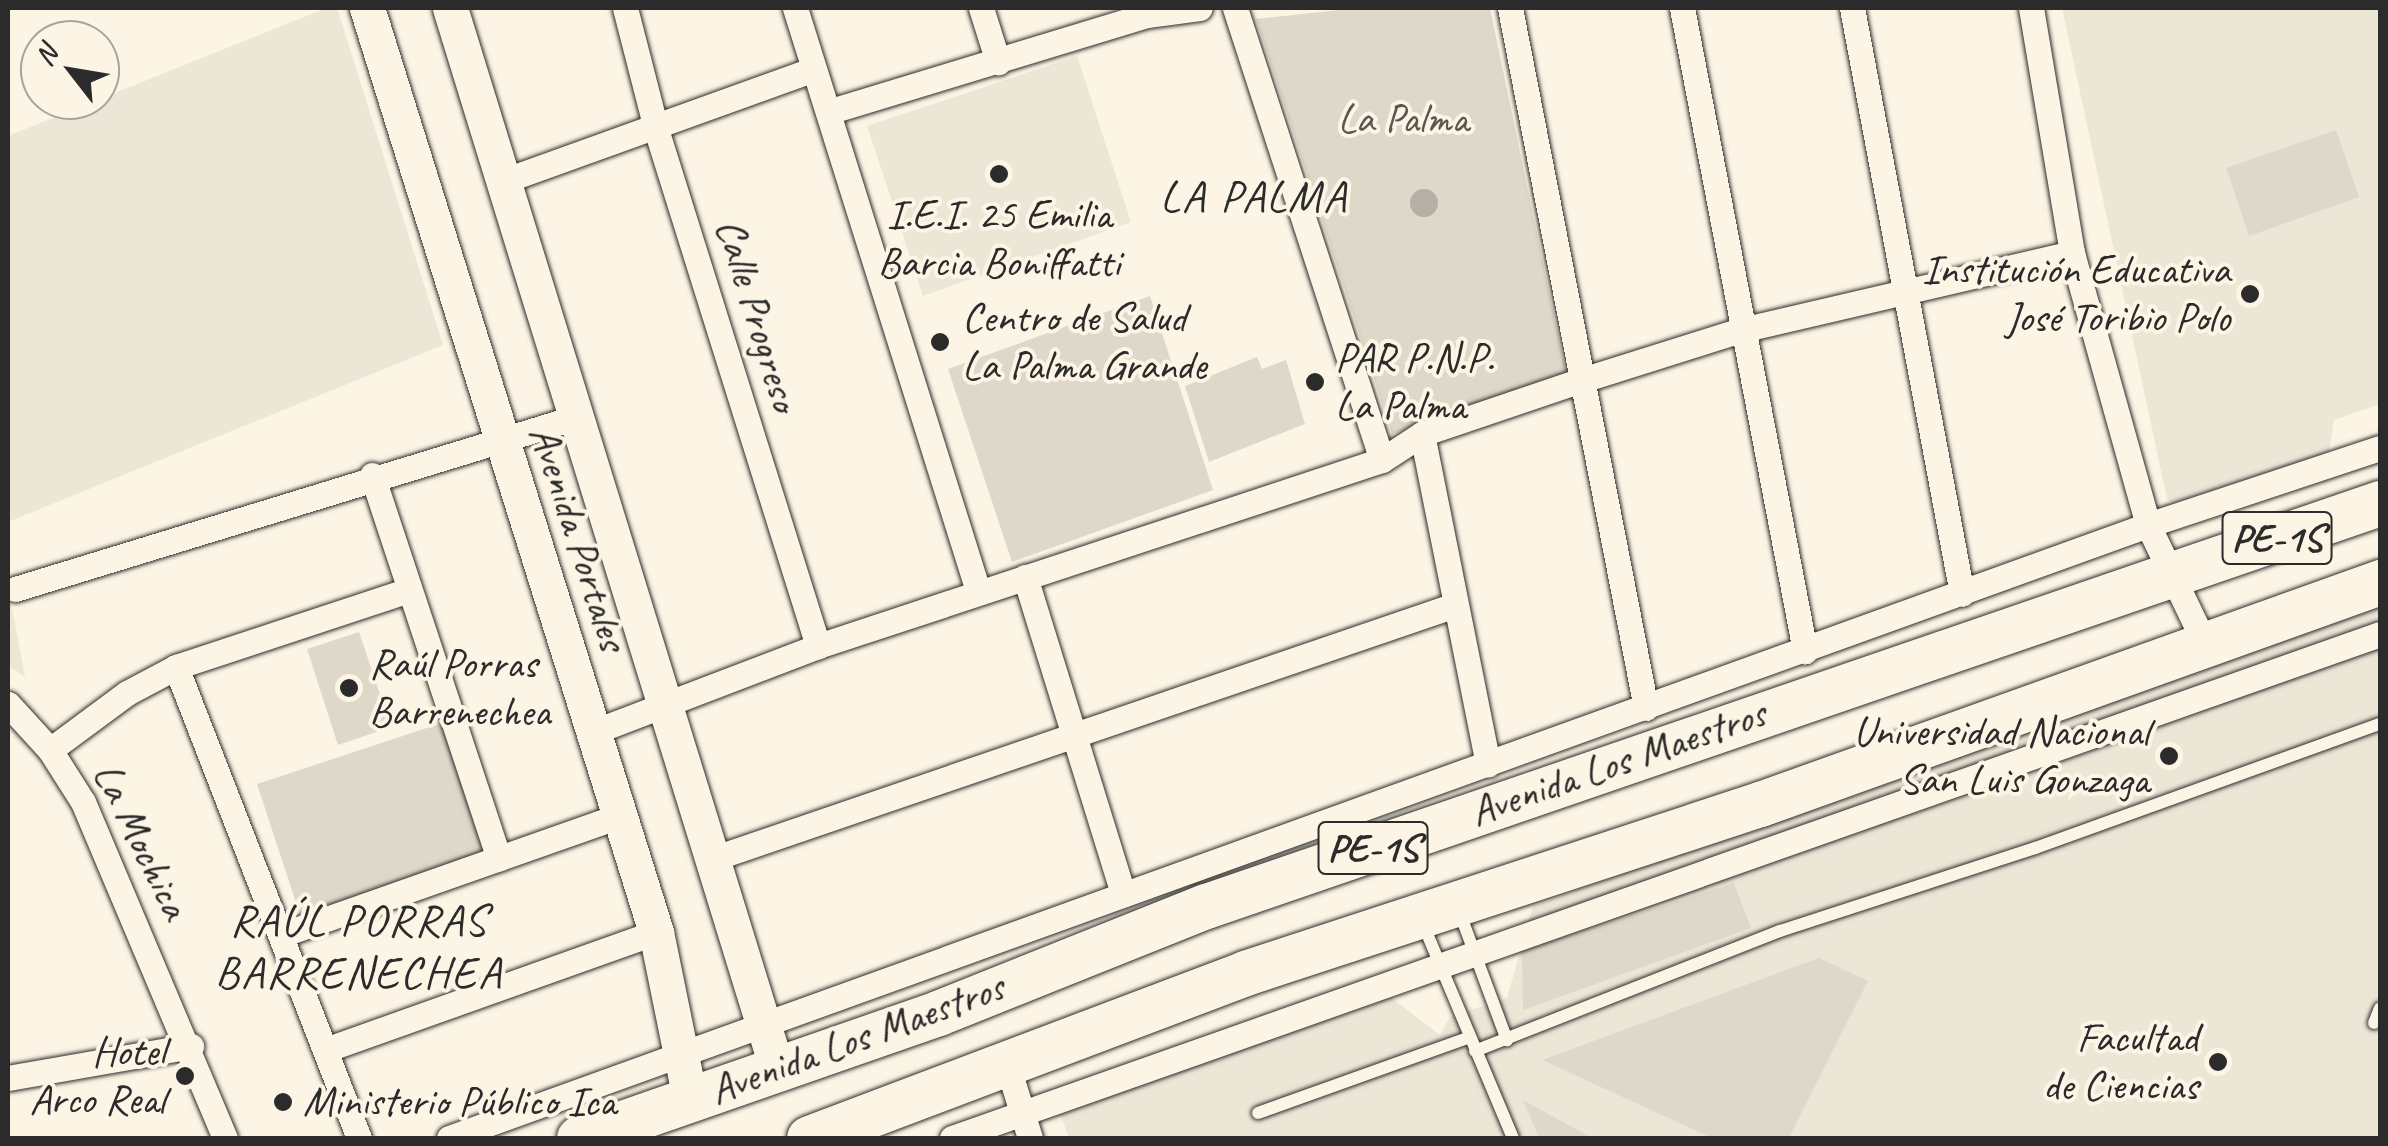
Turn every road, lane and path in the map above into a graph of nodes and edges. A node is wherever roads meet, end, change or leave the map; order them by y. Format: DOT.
graph roads {
  1 [pos="368,8"];
  2 [pos="450,8"];
  3 [pos="625,8"];
  4 [pos="795,8"];
  5 [pos="981,8"];
  6 [pos="1200,8"];
  7 [pos="1234,8"];
  8 [pos="1510,8"];
  9 [pos="1682,8"];
  10 [pos="1852,8"];
  11 [pos="2032,8"];
  12 [pos="1146,12"];
  13 [pos="998,62"];
  14 [pos="814,69"];
  15 [pos="831,111"];
  16 [pos="656,129"];
  17 [pos="506,180"];
  18 [pos="2072,253"];
  19 [pos="1902,294"];
  20 [pos="1741,330"];
  21 [pos="1578,382"];
  22 [pos="580,416"];
  23 [pos="1422,434"];
  24 [pos="499,437"];
  25 [pos="2380,448"];
  26 [pos="1382,460"];
  27 [pos="372,475"];
  28 [pos="2380,502"];
  29 [pos="2148,524"];
  30 [pos="2174,573"];
  31 [pos="1025,577"];
  32 [pos="2380,582"];
  33 [pos="15,589"];
  34 [pos="406,590"];
  35 [pos="978,591"];
  36 [pos="1962,594"];
  37 [pos="1455,605"];
  38 [pos="2380,634"];
  39 [pos="2205,644"];
  40 [pos="818,646"];
  41 [pos="1805,651"];
  42 [pos="176,667"];
  43 [pos="666,702"];
  44 [pos="8,704"];
  45 [pos="1646,708"];
  46 [pos="2380,724"];
  47 [pos="593,732"];
  48 [pos="1072,736"];
  49 [pos="50,750"];
  50 [pos="1488,764"];
  51 [pos="620,816"];
  52 [pos="499,858"];
  53 [pos="708,860"];
  54 [pos="1122,894"];
  55 [pos="1439,913"];
  56 [pos="656,932"];
  57 [pos="281,935"];
  58 [pos="1474,954"];
  59 [pos="1440,966"];
  60 [pos="2380,1008"];
  61 [pos="762,1022"];
  62 [pos="2374,1023"];
  63 [pos="1470,1037"];
  64 [pos="1507,1040"];
  65 [pos="190,1046"];
  66 [pos="325,1050"];
  67 [pos="1475,1051"];
  68 [pos="682,1054"];
  69 [pos="776,1066"];
  70 [pos="1008,1067"];
  71 [pos="10,1070"];
  72 [pos="690,1099"];
  73 [pos="1258,1113"];
  74 [pos="1022,1114"];
  75 [pos="225,1138"];
  76 [pos="359,1138"];
  77 [pos="448,1138"];
  78 [pos="579,1138"];
  79 [pos="809,1138"];
  80 [pos="952,1138"];
  81 [pos="1030,1138"];
  82 [pos="1514,1138"];
  1 -- 24 [label="street, Avenida Portales"];
  2 -- 17 [label="street, Avenida Portales"];
  3 -- 16 [label="street, Calle Progreso"];
  4 -- 14 [label="street"];
  5 -- 13 [label="street"];
  6 -- 12 [label="street"];
  7 -- 26 [label="street"];
  8 -- 21 [label="street"];
  9 -- 20 [label="street"];
  10 -- 19 [label="street"];
  11 -- 18 [label="street"];
  12 -- 13 [label="street"];
  13 -- 15 [label="street"];
  14 -- 15 [label="street"];
  14 -- 16 [label="street"];
  15 -- 35 [label="street"];
  16 -- 17 [label="street"];
  16 -- 40 [label="street, Calle Progreso"];
  17 -- 22 [label="street, Avenida Portales"];
  18 -- 19 [label="street"];
  18 -- 29 [label="street"];
  19 -- 20 [label="street"];
  19 -- 36 [label="street"];
  20 -- 21 [label="street"];
  20 -- 41 [label="street"];
  21 -- 23 [label="street"];
  21 -- 45 [label="street"];
  22 -- 24 [label="street"];
  22 -- 43 [label="street, Avenida Portales"];
  23 -- 26 [label="street"];
  23 -- 37 [label="street"];
  24 -- 27 [label="street"];
  24 -- 47 [label="street, Avenida Portales"];
  25 -- 29 [label="street"];
  26 -- 31 [label="street"];
  27 -- 33 [label="street"];
  27 -- 34 [label="street"];
  28 -- 30 [label="highway, Avenida Los Maestros / PE-1S"];
  29 -- 30 [label="street"];
  29 -- 36 [label="street"];
  30 -- 39 [label="street"];
  30 -- 69 [label="highway, Avenida Los Maestros / PE-1S"];
  31 -- 35 [label="street"];
  31 -- 48 [label="street"];
  32 -- 39 [label="highway, Avenida Los Maestros / PE-1S"];
  34 -- 42 [label="street"];
  34 -- 52 [label="street"];
  35 -- 40 [label="street"];
  36 -- 41 [label="street"];
  37 -- 48 [label="street"];
  37 -- 50 [label="street"];
  38 -- 58 [label="street"];
  39 -- 55 [label="highway, Avenida Los Maestros / PE-1S"];
  40 -- 43 [label="street"];
  41 -- 45 [label="street"];
  42 -- 49 [label="street"];
  42 -- 57 [label="street"];
  43 -- 47 [label="street"];
  43 -- 53 [label="street, Avenida Portales"];
  44 -- 49 [label="street, La Mochica"];
  45 -- 50 [label="street"];
  46 -- 64 [label="lane"];
  47 -- 51 [label="street, Avenida Portales"];
  48 -- 53 [label="street"];
  48 -- 54 [label="street"];
  49 -- 65 [label="street, La Mochica"];
  50 -- 54 [label="street"];
  51 -- 52 [label="street"];
  51 -- 56 [label="street, Avenida Portales"];
  52 -- 57 [label="street"];
  53 -- 61 [label="street, Avenida Portales"];
  54 -- 61 [label="street"];
  55 -- 58 [label="lane"];
  55 -- 59 [label="lane"];
  55 -- 70 [label="highway, Avenida Los Maestros / PE-1S"];
  56 -- 66 [label="street"];
  56 -- 68 [label="street, Avenida Portales"];
  57 -- 66 [label="street"];
  58 -- 59 [label="street"];
  58 -- 64 [label="lane"];
  59 -- 63 [label="lane"];
  59 -- 74 [label="street"];
  60 -- 62 [label="lane"];
  61 -- 68 [label="street"];
  61 -- 69 [label="street, Avenida Portales"];
  63 -- 67 [label="lane"];
  63 -- 73 [label="lane"];
  64 -- 67 [label="lane"];
  65 -- 71 [label="street"];
  65 -- 75 [label="street, La Mochica"];
  66 -- 76 [label="street"];
  67 -- 82 [label="lane"];
  68 -- 72 [label="street, Avenida Portales"];
  68 -- 77 [label="street"];
  69 -- 72 [label="highway, Avenida Los Maestros / PE-1S"];
  70 -- 74 [label="street"];
  70 -- 79 [label="highway, Avenida Los Maestros / PE-1S"];
  72 -- 78 [label="highway, Avenida Los Maestros / PE-1S"];
  74 -- 80 [label="street"];
  74 -- 81 [label="street"];
}
